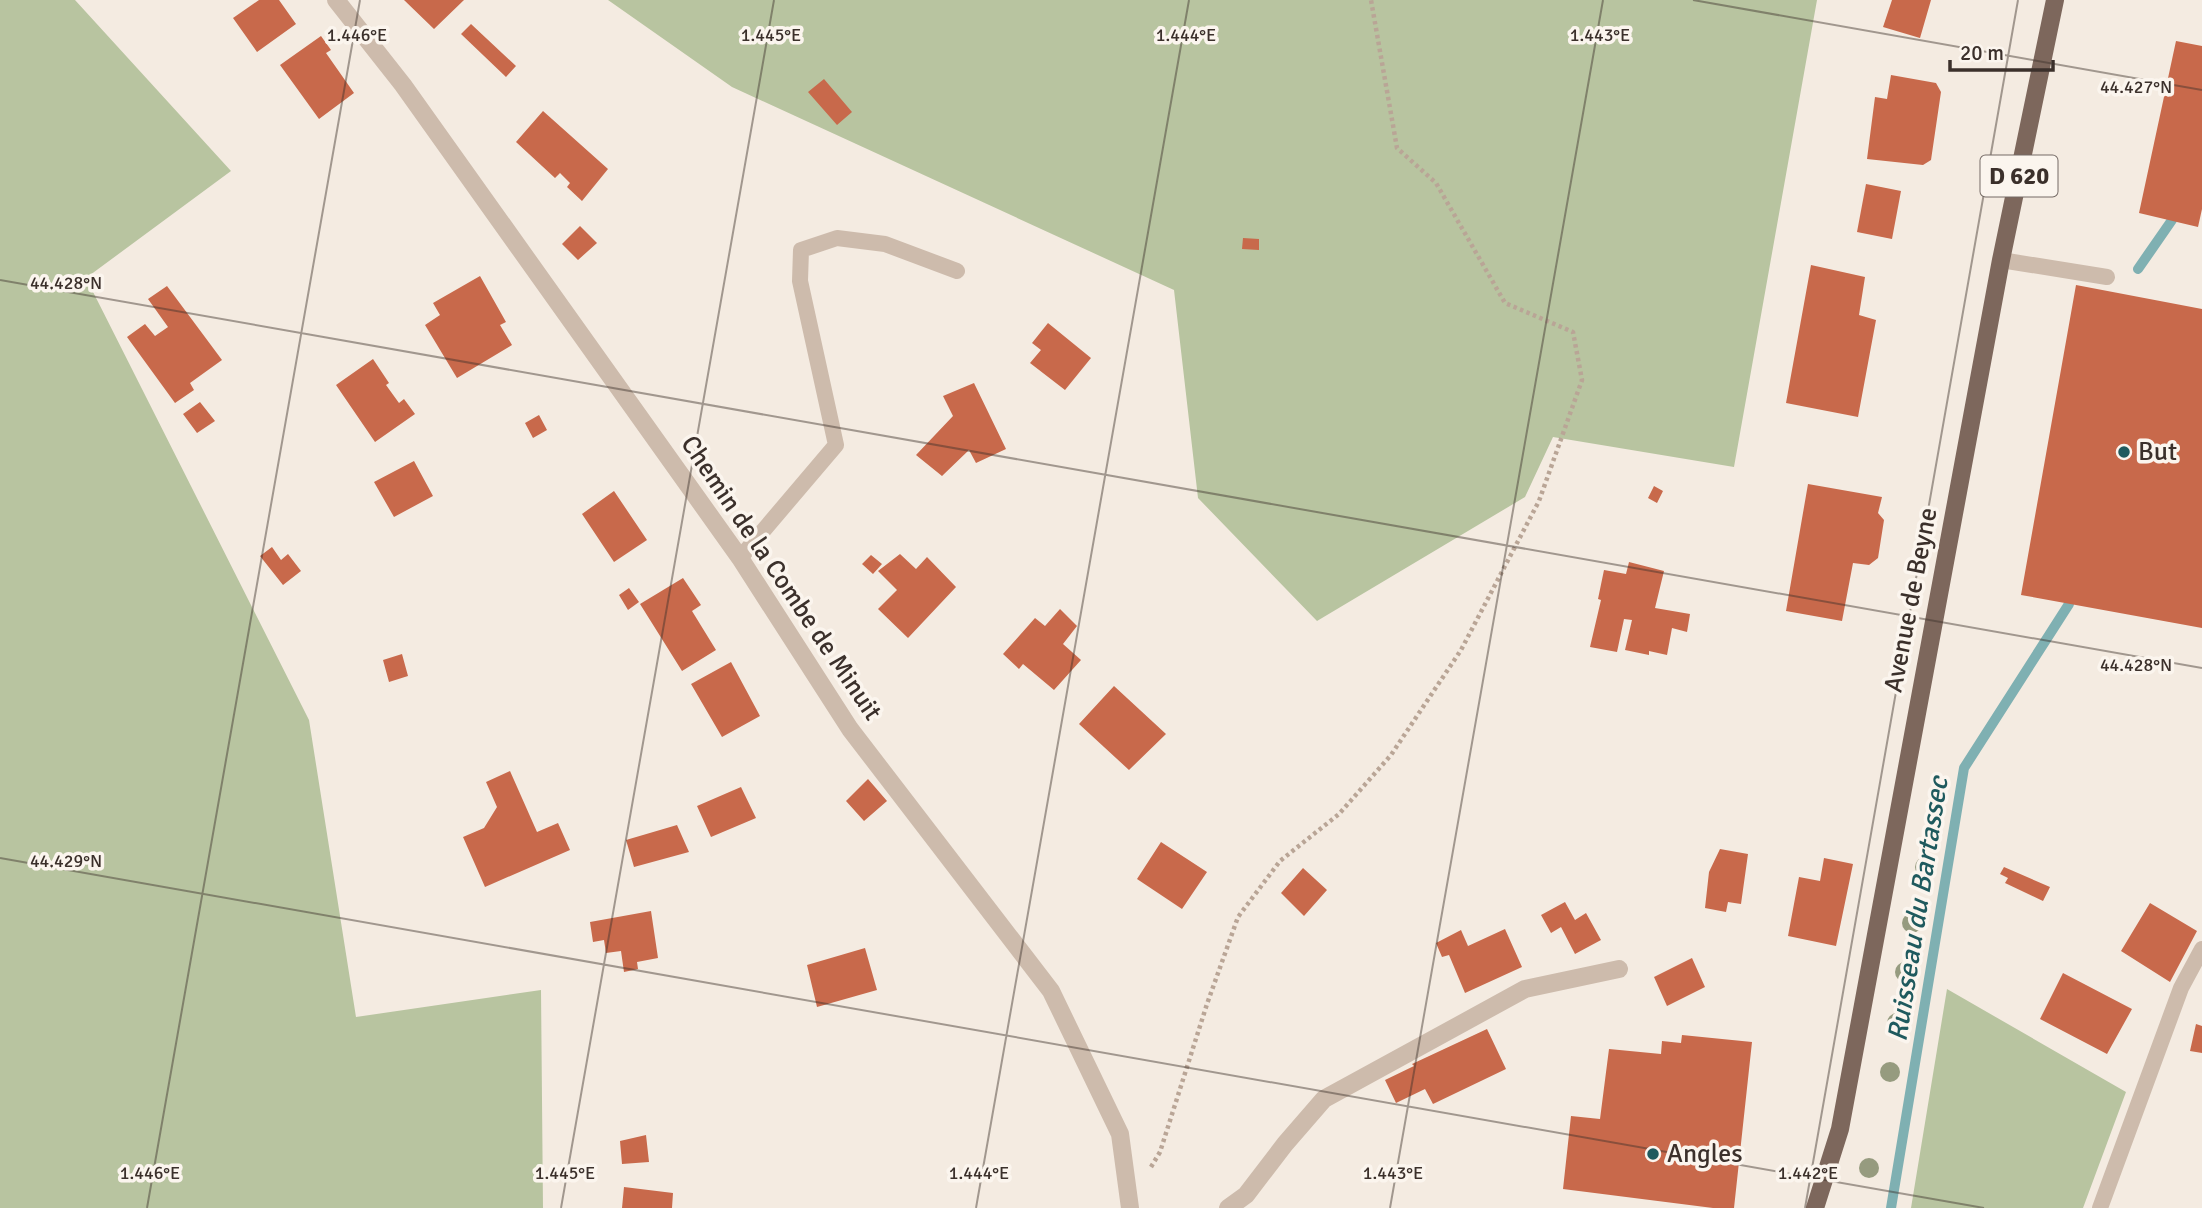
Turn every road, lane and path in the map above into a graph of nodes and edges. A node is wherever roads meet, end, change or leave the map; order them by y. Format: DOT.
graph roads {
  1 [pos="337,0"];
  2 [pos="1371,0"];
  3 [pos="2055,0"];
  4 [pos="2001,260"];
  5 [pos="957,271"];
  6 [pos="2108,277"];
  7 [pos="740,558"];
  8 [pos="2202,949"];
  9 [pos="1619,969"];
  10 [pos="1130,1206"];
  11 [pos="1228,1208"];
  12 [pos="1815,1208"];
  13 [pos="2100,1208"];
  1 -- 7 [label="street, Chemin de la Combe de Minuit"];
  2 -- 10 [label="path"];
  3 -- 4 [label="main road, Avenue de Beyne / D 620"];
  4 -- 6 [label="lane"];
  4 -- 12 [label="main road, Avenue de Beyne / D 620"];
  5 -- 7 [label="lane"];
  7 -- 10 [label="street, Chemin de la Combe de Minuit"];
  8 -- 13 [label="lane"];
  9 -- 11 [label="street"];
}
